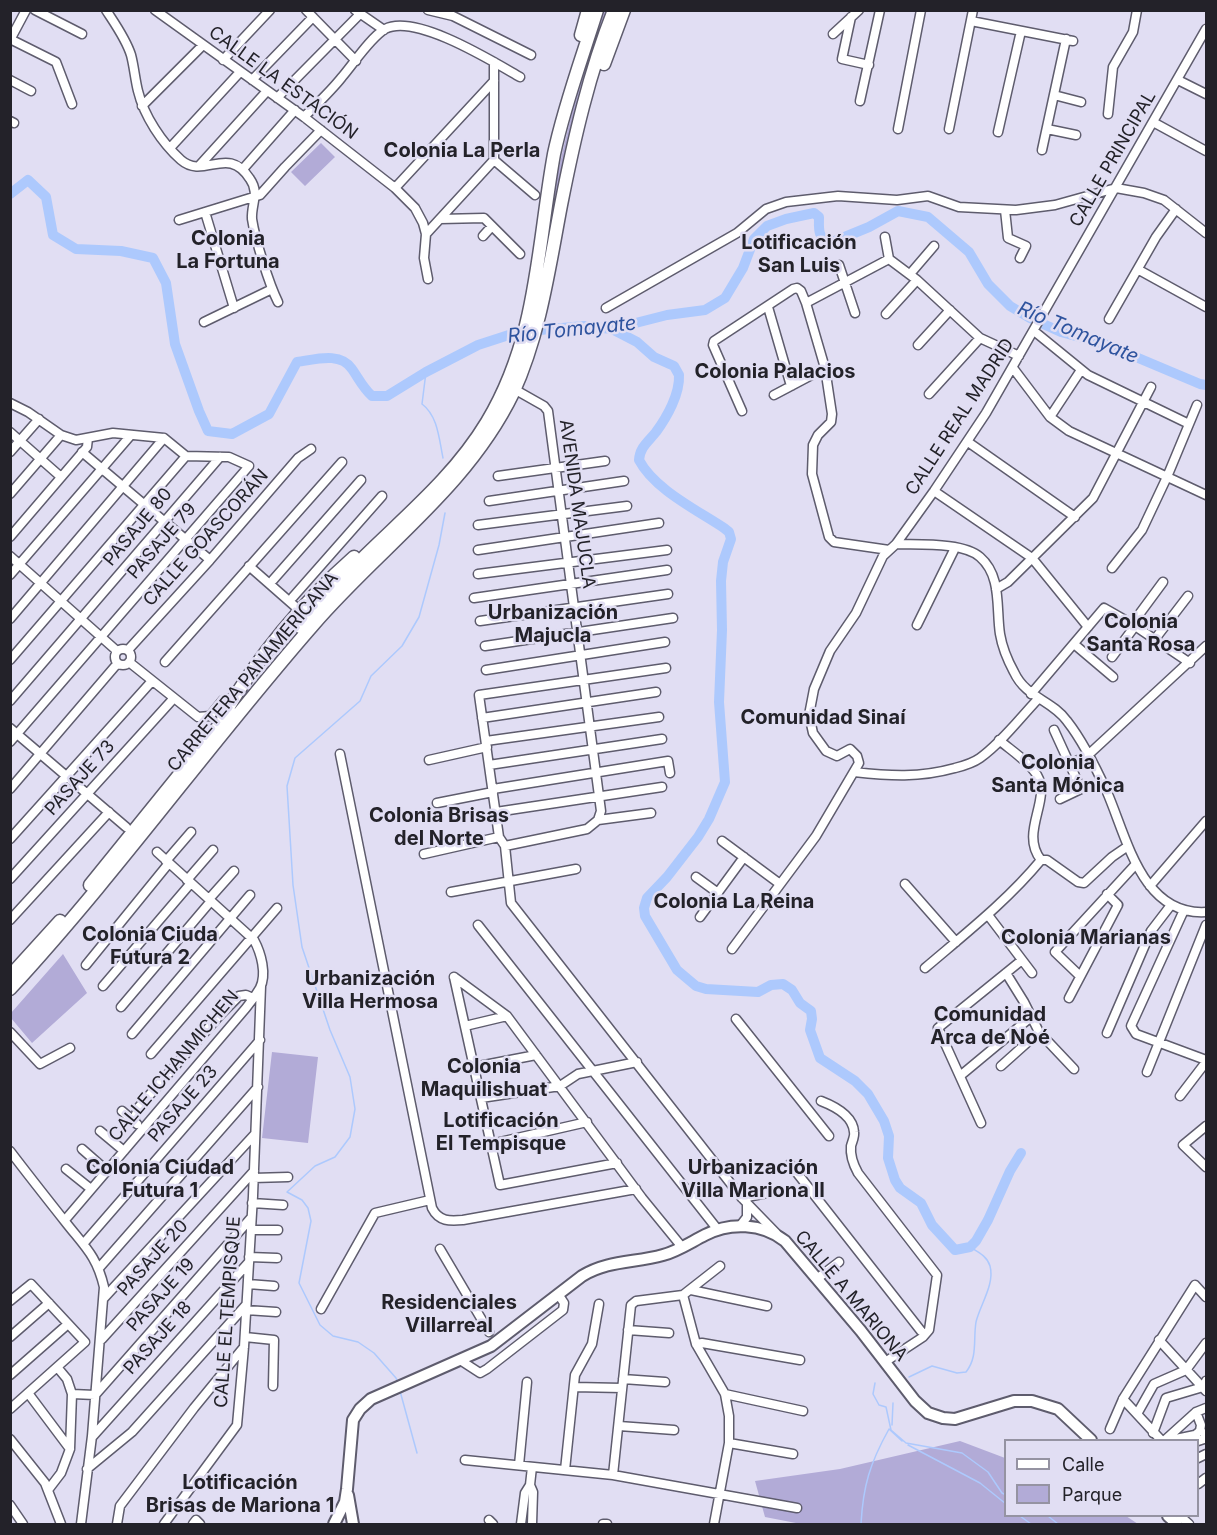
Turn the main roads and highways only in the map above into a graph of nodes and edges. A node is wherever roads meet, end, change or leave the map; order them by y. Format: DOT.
graph roads {
  1 [pos="588,10"];
  2 [pos="597,10"];
  3 [pos="614,10"];
  4 [pos="624,10"];
  5 [pos="564,117"];
  6 [pos="577,129"];
  7 [pos="543,273"];
  8 [pos="513,385"];
  9 [pos="403,520"];
  10 [pos="213,732"];
  11 [pos="10,976"];
  12 [pos="10,989"];
  13 [pos="1090,1439"];
  14 [pos="347,1489"];
  15 [pos="338,1524"];
  16 [pos="353,1524"];
  1 -- 5 [label="highway"];
  2 -- 5 [label="highway"];
  3 -- 6 [label="highway"];
  4 -- 6 [label="highway"];
  5 -- 7 [label="highway"];
  6 -- 7 [label="highway"];
  7 -- 8 [label="highway, CARRETERA PANAMERICANA"];
  8 -- 9 [label="highway, CARRETERA PANAMERICANA"];
  8 -- 12 [label="highway, CARRETERA PANAMERICANA"];
  9 -- 10 [label="highway, CARRETERA PANAMERICANA"];
  9 -- 10 [label="highway"];
  10 -- 11 [label="highway, CARRETERA PANAMERICANA"];
  13 -- 14 [label="main road, CALLE A MARIONA"];
  14 -- 15 [label="main road"];
  14 -- 16 [label="main road"];
}
